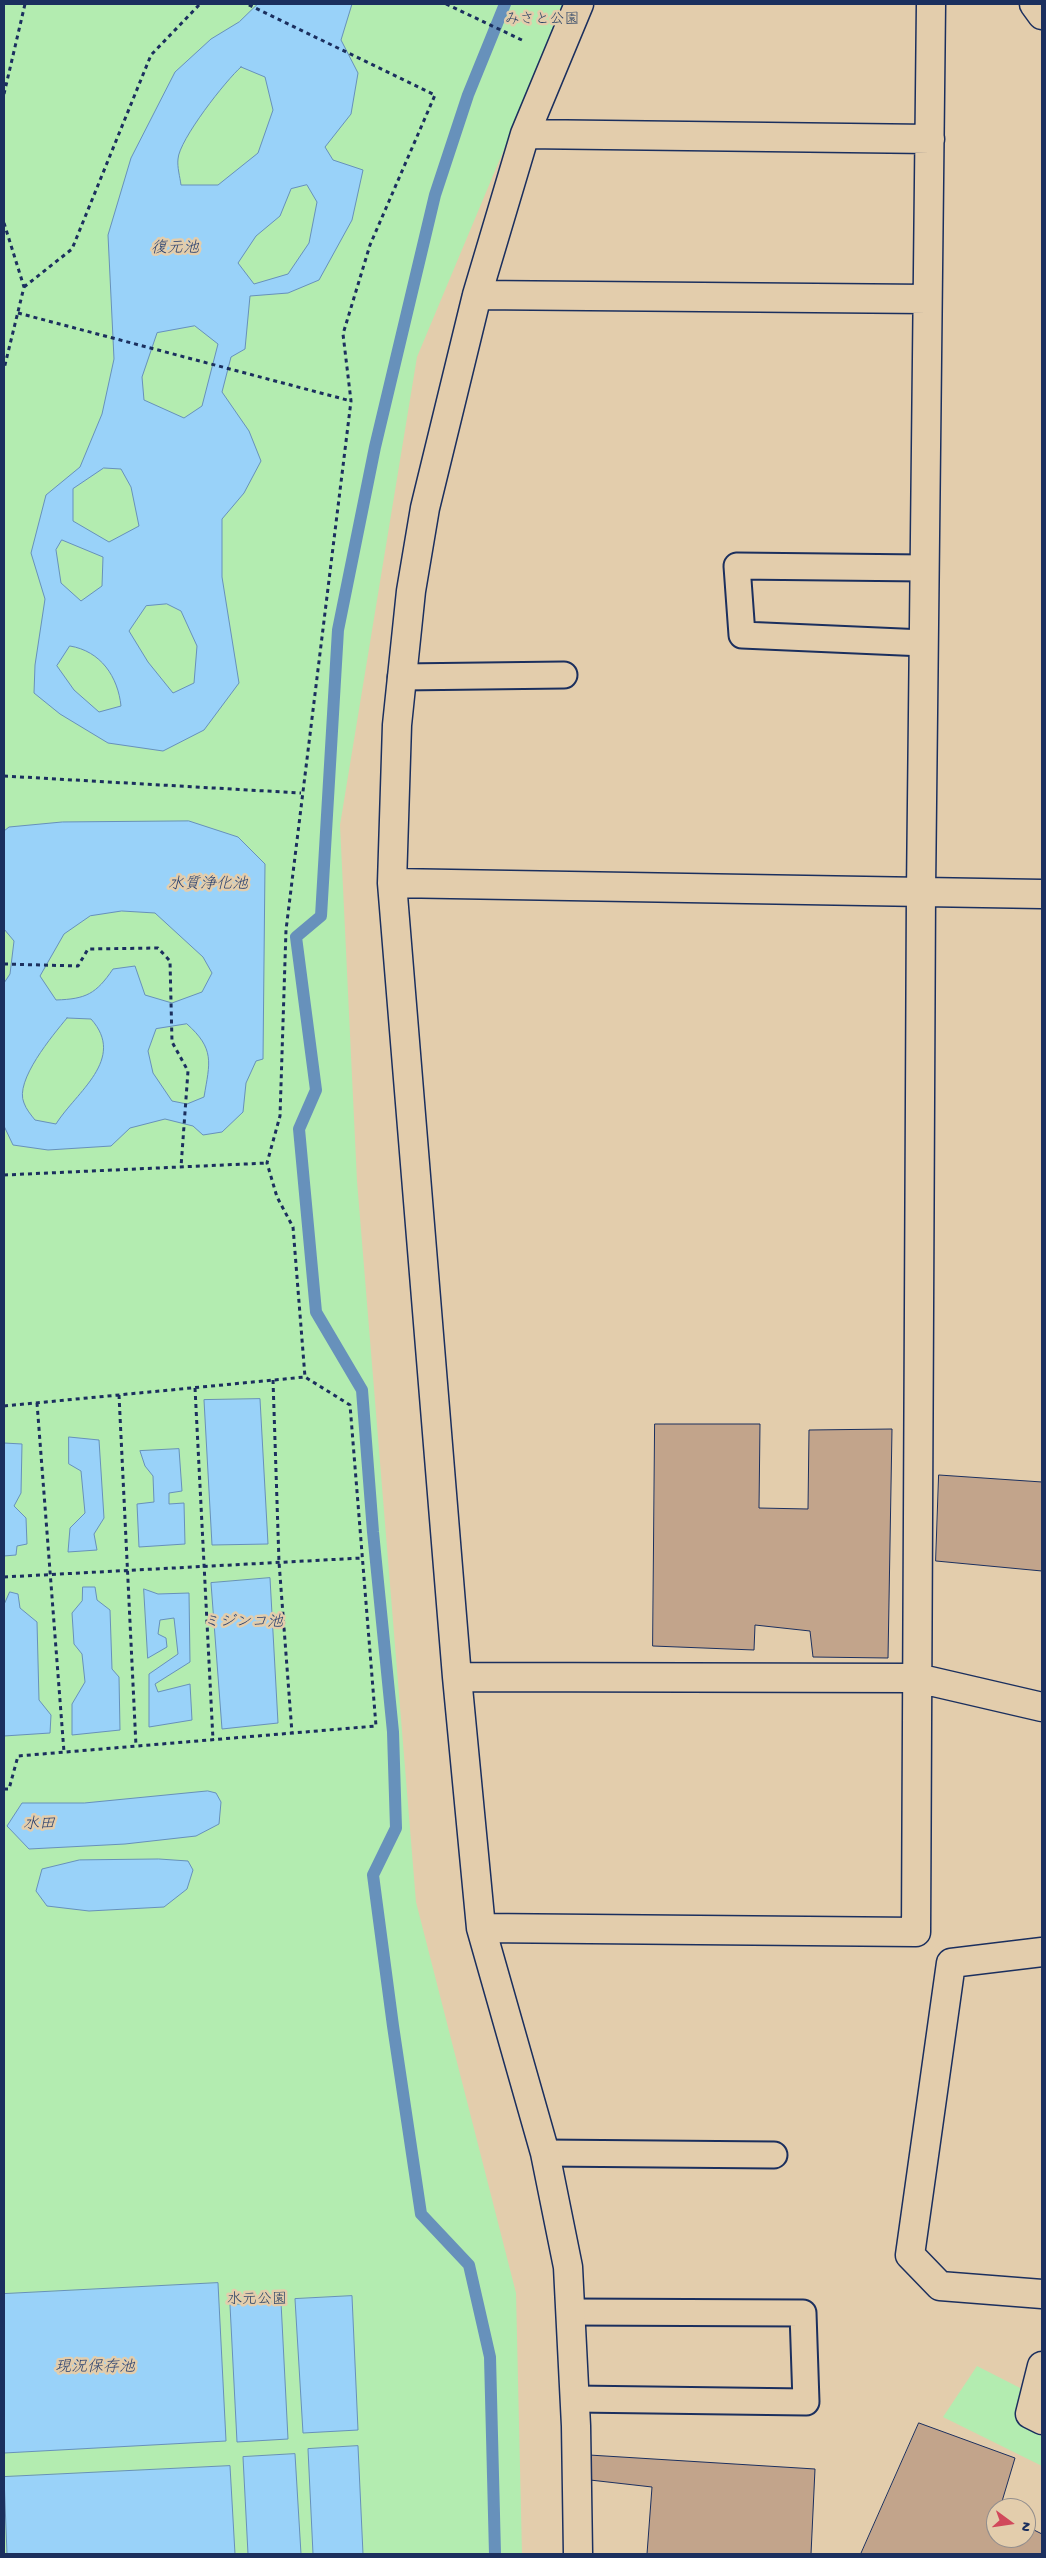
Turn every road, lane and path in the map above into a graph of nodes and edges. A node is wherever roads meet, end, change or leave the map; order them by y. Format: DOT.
graph roads {
  1 [pos="25,4"];
  2 [pos="200,4"];
  3 [pos="247,4"];
  4 [pos="446,4"];
  5 [pos="579,4"];
  6 [pos="931,4"];
  7 [pos="1034,4"];
  8 [pos="1042,15"];
  9 [pos="557,56"];
  10 [pos="4,94"];
  11 [pos="525,134"];
  12 [pos="930,139"];
  13 [pos="4,223"];
  14 [pos="24,287"];
  15 [pos="478,295"];
  16 [pos="927,299"];
  17 [pos="18,314"];
  18 [pos="4,369"];
  19 [pos="351,401"];
  20 [pos="924,568"];
  21 [pos="924,643"];
  22 [pos="564,675"];
  23 [pos="401,677"];
  24 [pos="4,776"];
  25 [pos="301,793"];
  26 [pos="392,883"];
  27 [pos="922,891"];
  28 [pos="1042,894"];
  29 [pos="4,964"];
  30 [pos="267,1163"];
  31 [pos="181,1167"];
  32 [pos="4,1175"];
  33 [pos="305,1377"];
  34 [pos="272,1380"];
  35 [pos="195,1388"];
  36 [pos="119,1395"];
  37 [pos="37,1403"];
  38 [pos="4,1406"];
  39 [pos="362,1558"];
  40 [pos="279,1562"];
  41 [pos="204,1566"];
  42 [pos="128,1570"];
  43 [pos="52,1575"];
  44 [pos="4,1577"];
  45 [pos="457,1677"];
  46 [pos="917,1678"];
  47 [pos="1042,1706"];
  48 [pos="292,1733"];
  49 [pos="213,1740"];
  50 [pos="136,1746"];
  51 [pos="64,1752"];
  52 [pos="4,1790"];
  53 [pos="481,1928"];
  54 [pos="1042,1952"];
  55 [pos="545,2153"];
  56 [pos="774,2156"];
  57 [pos="1042,2294"];
  58 [pos="572,2312"];
  59 [pos="1042,2366"];
  60 [pos="575,2399"];
  61 [pos="1042,2420"];
  62 [pos="578,2554"];
  1 -- 10 [label="path"];
  2 -- 14 [label="path"];
  3 -- 19 [label="path"];
  4 -- 9 [label="path"];
  5 -- 9 [label="street"];
  6 -- 12 [label="street"];
  7 -- 8 [label="street"];
  9 -- 11 [label="street"];
  11 -- 12 [label="street"];
  11 -- 15 [label="street"];
  12 -- 16 [label="street"];
  13 -- 14 [label="path"];
  14 -- 17 [label="path"];
  15 -- 16 [label="street"];
  15 -- 23 [label="street"];
  16 -- 20 [label="street"];
  17 -- 18 [label="path"];
  17 -- 19 [label="path"];
  19 -- 25 [label="path"];
  20 -- 21 [label="street"];
  20 -- 21 [label="lane"];
  21 -- 27 [label="street"];
  22 -- 23 [label="lane"];
  23 -- 26 [label="street"];
  24 -- 25 [label="path"];
  25 -- 30 [label="path"];
  26 -- 27 [label="street"];
  26 -- 45 [label="street"];
  27 -- 28 [label="street"];
  27 -- 46 [label="street"];
  29 -- 31 [label="path"];
  30 -- 31 [label="path"];
  30 -- 33 [label="path"];
  31 -- 32 [label="path"];
  33 -- 34 [label="path"];
  33 -- 39 [label="path"];
  34 -- 35 [label="path"];
  34 -- 40 [label="path"];
  35 -- 36 [label="path"];
  35 -- 41 [label="path"];
  36 -- 37 [label="path"];
  36 -- 42 [label="path"];
  37 -- 38 [label="path"];
  37 -- 43 [label="path"];
  39 -- 40 [label="path"];
  39 -- 48 [label="path"];
  40 -- 41 [label="path"];
  40 -- 48 [label="path"];
  41 -- 42 [label="path"];
  41 -- 49 [label="path"];
  42 -- 43 [label="path"];
  42 -- 50 [label="path"];
  43 -- 44 [label="path"];
  43 -- 51 [label="path"];
  45 -- 46 [label="street"];
  45 -- 53 [label="street"];
  46 -- 47 [label="street"];
  46 -- 53 [label="street"];
  48 -- 49 [label="path"];
  49 -- 50 [label="path"];
  50 -- 51 [label="path"];
  51 -- 52 [label="path"];
  53 -- 55 [label="street"];
  54 -- 57 [label="street"];
  55 -- 56 [label="lane"];
  55 -- 58 [label="street"];
  58 -- 60 [label="street"];
  58 -- 60 [label="lane"];
  59 -- 61 [label="street"];
  60 -- 62 [label="street"];
}
